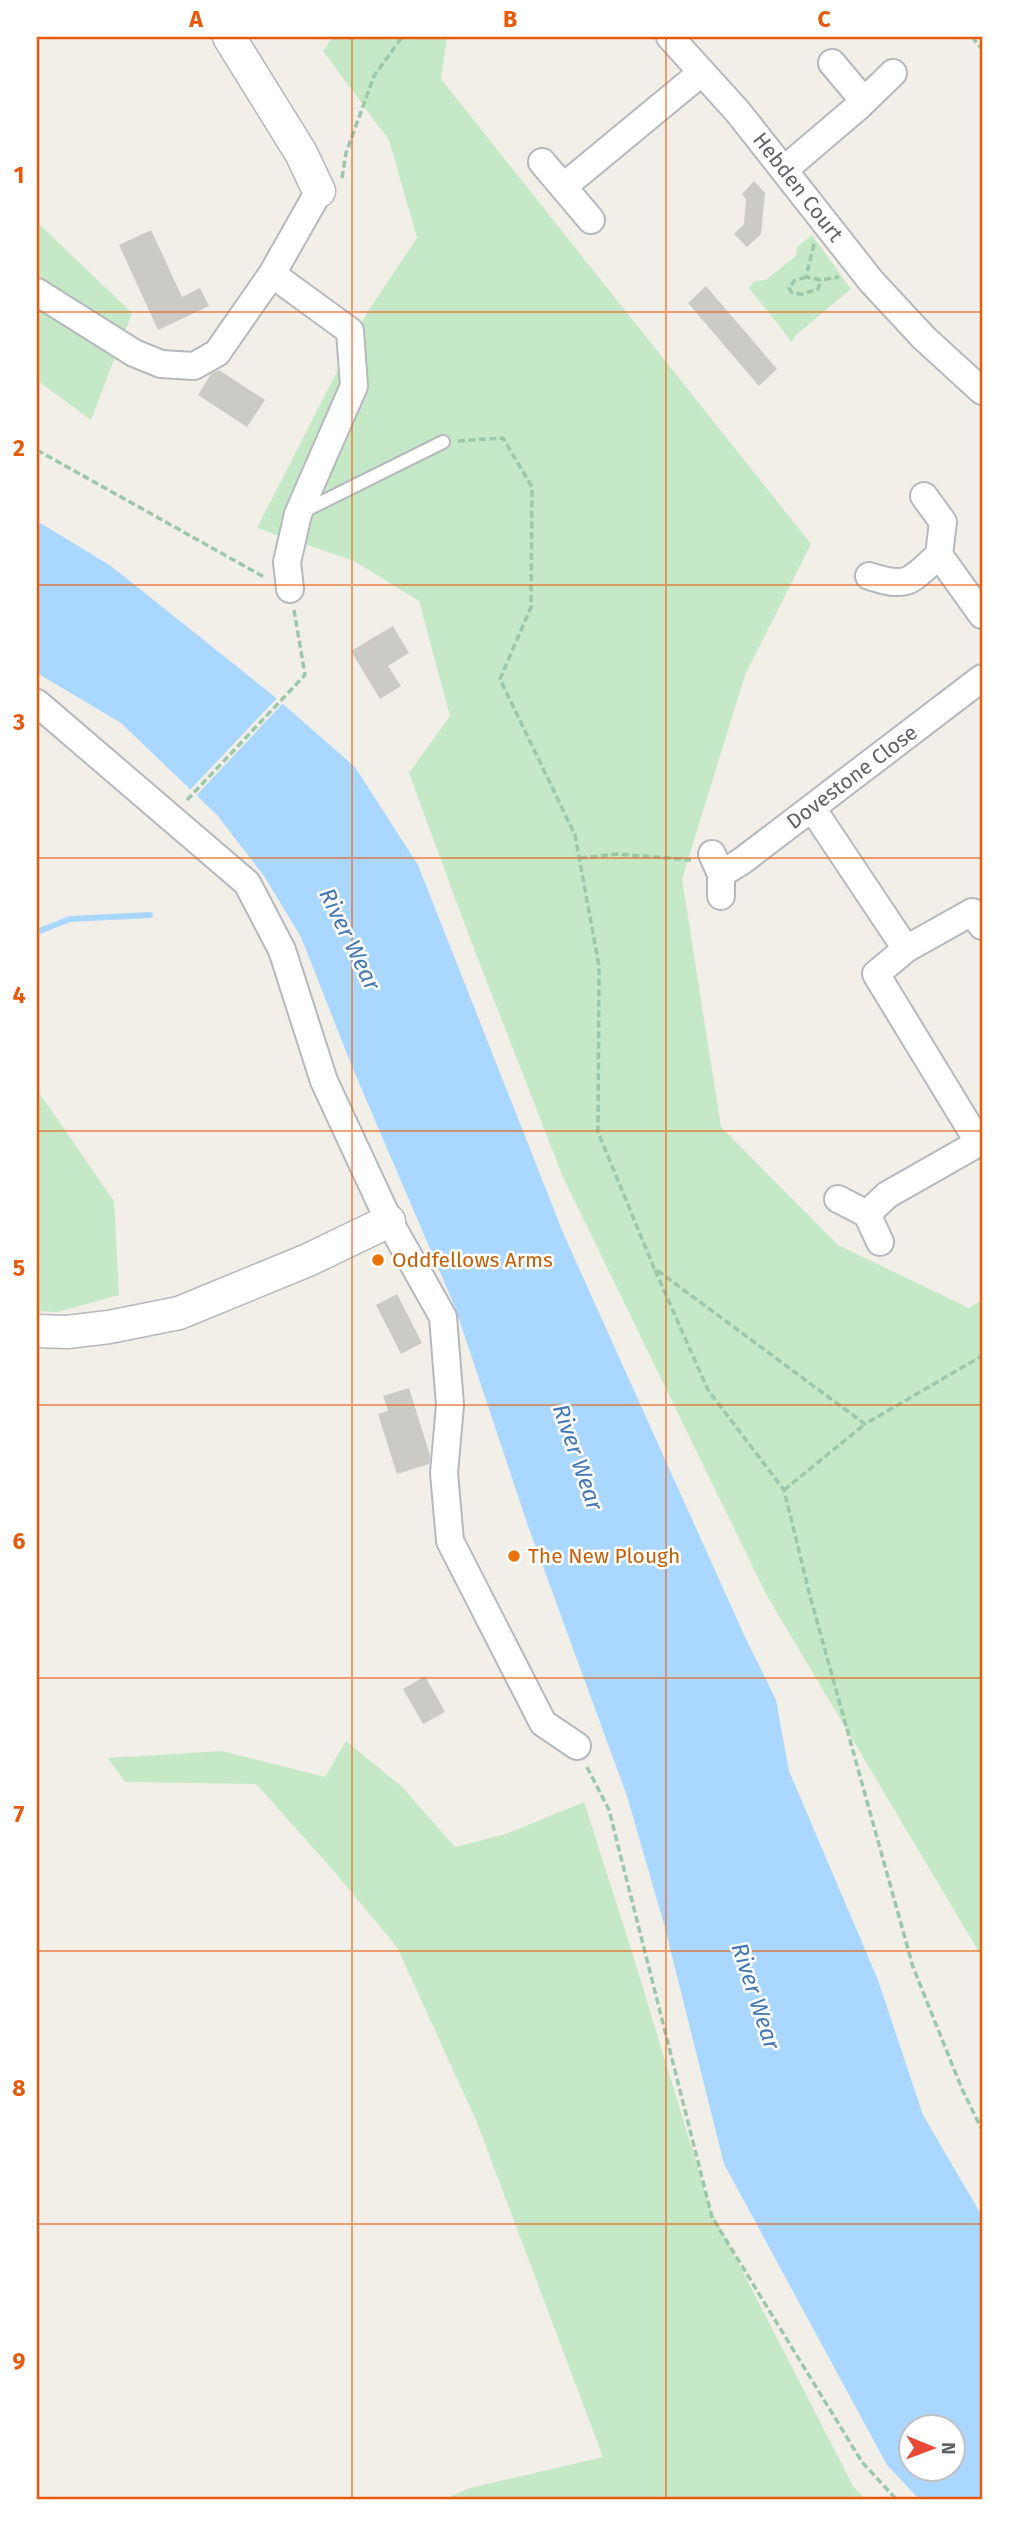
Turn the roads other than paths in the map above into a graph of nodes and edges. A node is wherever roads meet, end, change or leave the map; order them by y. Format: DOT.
graph roads {
  1 [pos="229,37"];
  2 [pos="670,37"];
  3 [pos="832,63"];
  4 [pos="892,73"];
  5 [pos="701,74"];
  6 [pos="864,101"];
  7 [pos="542,162"];
  8 [pos="785,169"];
  9 [pos="563,187"];
  10 [pos="319,191"];
  11 [pos="591,220"];
  12 [pos="272,274"];
  13 [pos="37,292"];
  14 [pos="982,391"];
  15 [pos="443,442"];
  16 [pos="924,496"];
  17 [pos="298,514"];
  18 [pos="939,555"];
  19 [pos="869,576"];
  20 [pos="290,589"];
  21 [pos="982,615"];
  22 [pos="982,678"];
  23 [pos="37,703"];
  24 [pos="812,808"];
  25 [pos="718,875"];
  26 [pos="979,915"];
  27 [pos="906,949"];
  28 [pos="981,1142"];
  29 [pos="838,1199"];
  30 [pos="867,1214"];
  31 [pos="389,1221"];
  32 [pos="880,1242"];
  33 [pos="37,1331"];
  34 [pos="577,1746"];
  1 -- 10 [label="street"];
  2 -- 5 [label="street, Hebden Court"];
  3 -- 6 [label="street"];
  4 -- 6 [label="street"];
  5 -- 8 [label="street, Hebden Court"];
  5 -- 9 [label="street"];
  6 -- 8 [label="street"];
  7 -- 9 [label="street"];
  8 -- 14 [label="street, Hebden Court"];
  9 -- 11 [label="street"];
  10 -- 12 [label="street"];
  12 -- 13 [label="street"];
  12 -- 17 [label="street"];
  15 -- 17 [label="lane"];
  16 -- 18 [label="street"];
  17 -- 20 [label="street"];
  18 -- 19 [label="street"];
  18 -- 21 [label="street"];
  22 -- 24 [label="street, Dovestone Close"];
  23 -- 31 [label="street"];
  24 -- 25 [label="street, Dovestone Close"];
  24 -- 27 [label="street"];
  26 -- 27 [label="street"];
  27 -- 28 [label="street"];
  28 -- 30 [label="street"];
  29 -- 30 [label="street"];
  30 -- 32 [label="street"];
  31 -- 33 [label="street"];
  31 -- 34 [label="street"];
}
